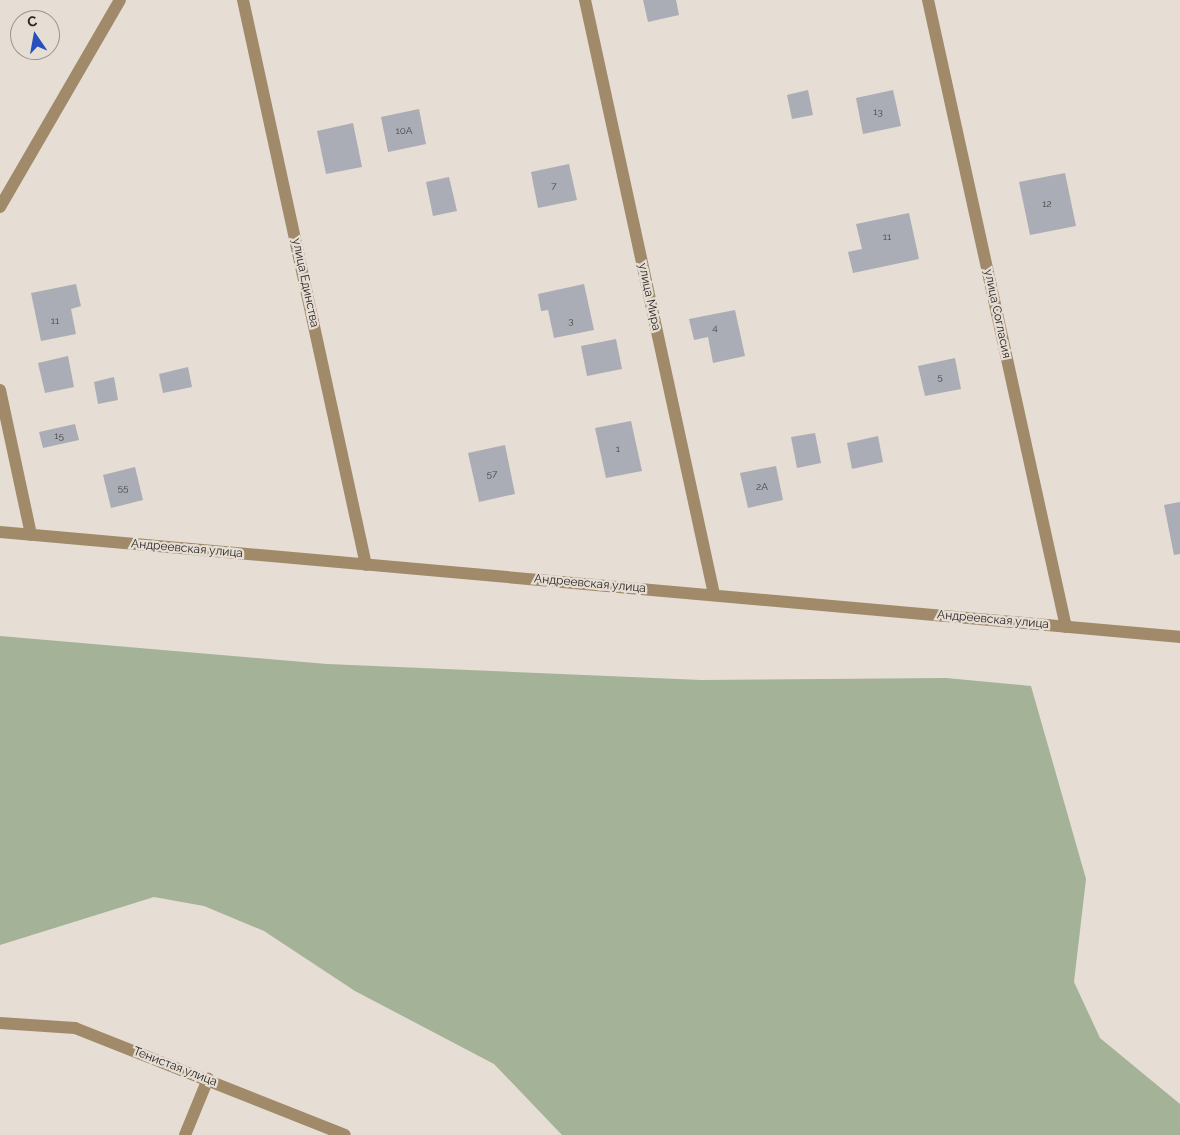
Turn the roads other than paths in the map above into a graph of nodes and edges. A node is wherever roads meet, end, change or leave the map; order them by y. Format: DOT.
graph roads {
  1 [pos="120,0"];
  2 [pos="243,0"];
  3 [pos="584,0"];
  4 [pos="928,0"];
  5 [pos="0,207"];
  6 [pos="0,390"];
  7 [pos="0,532"];
  8 [pos="31,535"];
  9 [pos="366,565"];
  10 [pos="714,594"];
  11 [pos="1066,627"];
  12 [pos="1180,637"];
  13 [pos="0,1023"];
  14 [pos="208,1079"];
  15 [pos="185,1135"];
  16 [pos="345,1135"];
  1 -- 5 [label="street"];
  2 -- 9 [label="street, улица Единства"];
  3 -- 10 [label="street, улица Мира"];
  4 -- 11 [label="street, улица Согласия"];
  6 -- 8 [label="street"];
  7 -- 8 [label="street, Андреевская улица"];
  8 -- 9 [label="street, Андреевская улица"];
  9 -- 10 [label="street, Андреевская улица"];
  10 -- 11 [label="street, Андреевская улица"];
  11 -- 12 [label="street, Андреевская улица"];
  13 -- 14 [label="street, Тенистая улица"];
  14 -- 15 [label="street"];
  14 -- 16 [label="street, Тенистая улица"];
}
